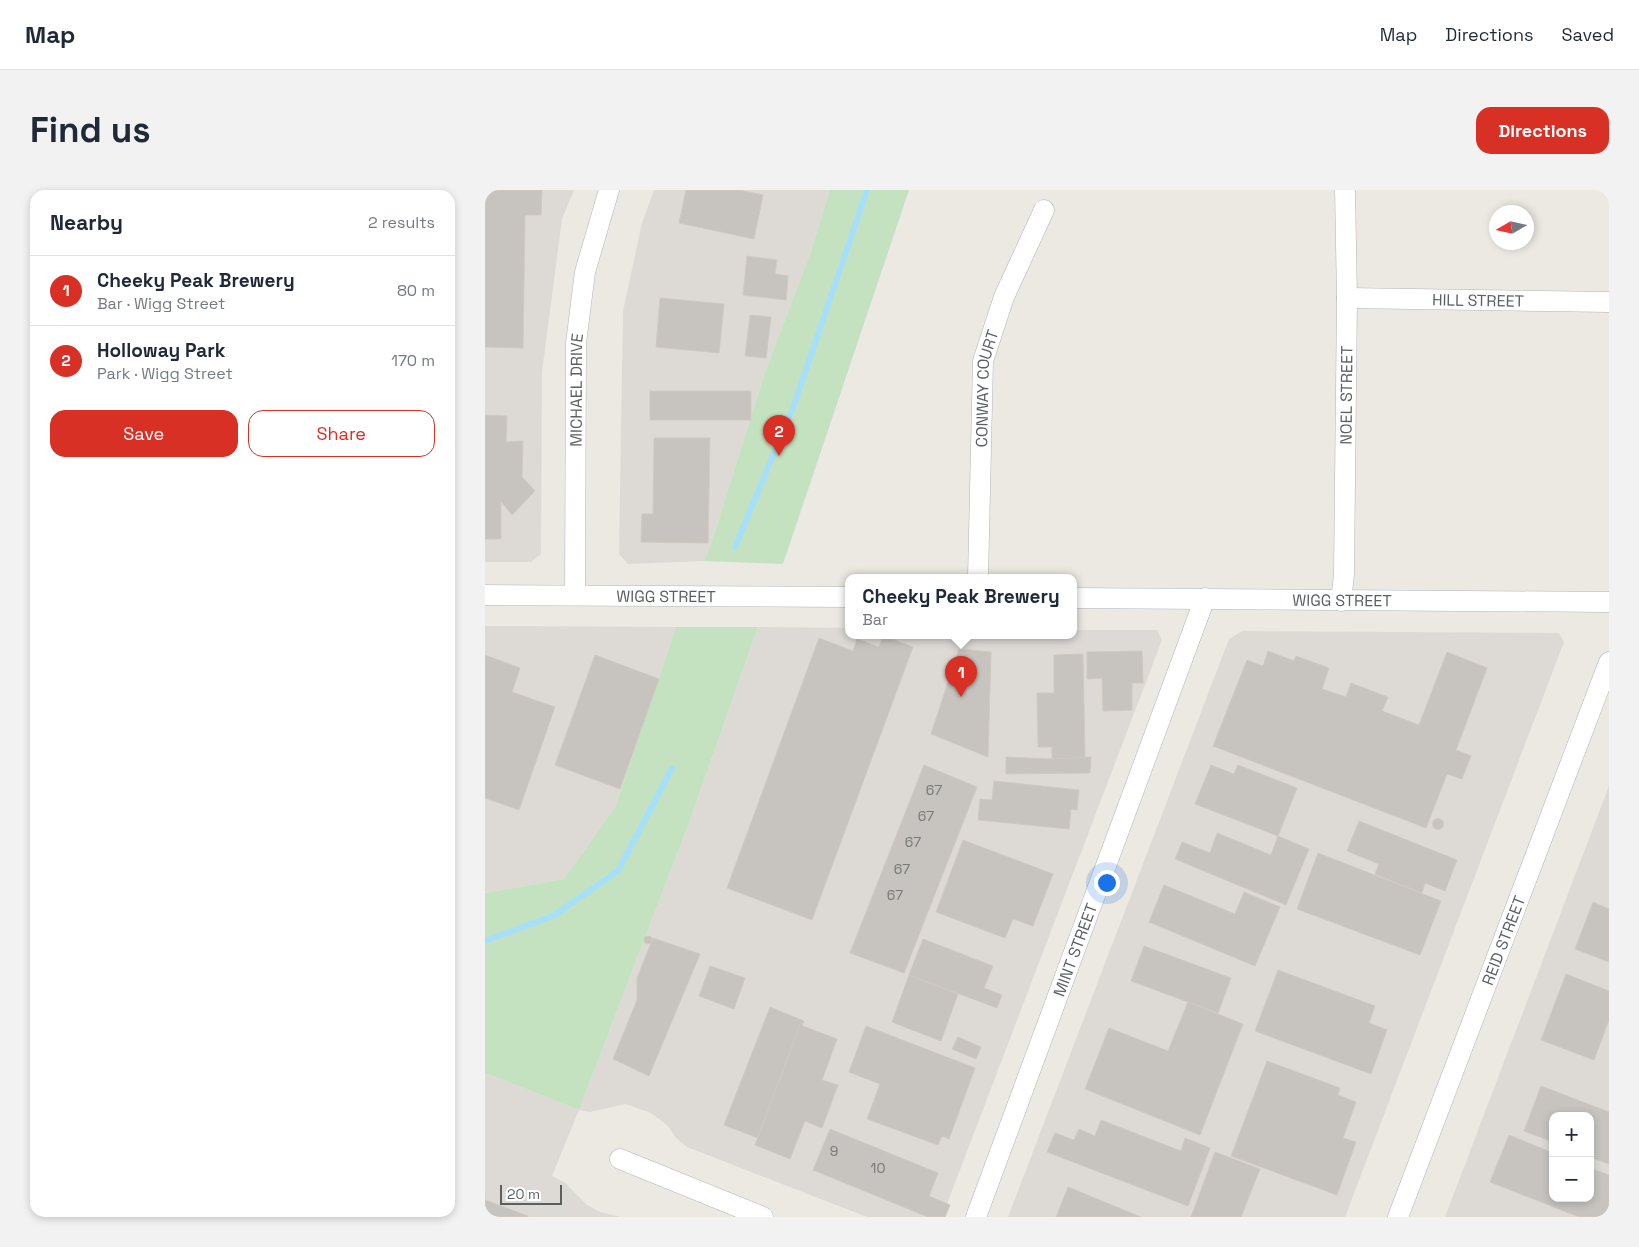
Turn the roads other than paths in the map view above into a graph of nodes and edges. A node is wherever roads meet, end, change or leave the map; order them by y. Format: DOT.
graph roads {
  1 [pos="609,190"];
  2 [pos="1345,190"];
  3 [pos="1044,210"];
  4 [pos="1347,298"];
  5 [pos="1609,302"];
  6 [pos="978,574"];
  7 [pos="485,595"];
  8 [pos="575,595"];
  9 [pos="845,597"];
  10 [pos="1077,598"];
  11 [pos="1205,598"];
  12 [pos="1341,601"];
  13 [pos="1609,602"];
  14 [pos="1609,662"];
  15 [pos="619,1160"];
  16 [pos="763,1217"];
  17 [pos="977,1217"];
  18 [pos="1398,1217"];
  1 -- 8 [label="street, MICHAEL DRIVE"];
  2 -- 4 [label="street, NOEL STREET"];
  3 -- 6 [label="street, CONWAY COURT"];
  4 -- 5 [label="street, HILL STREET"];
  4 -- 12 [label="street, NOEL STREET"];
  7 -- 8 [label="street, WIGG STREET"];
  8 -- 9 [label="street, WIGG STREET"];
  10 -- 11 [label="street, WIGG STREET"];
  11 -- 12 [label="street, WIGG STREET"];
  11 -- 17 [label="street, MINT STREET"];
  12 -- 13 [label="street, WIGG STREET"];
  14 -- 18 [label="street, REID STREET"];
  15 -- 16 [label="street"];
}
